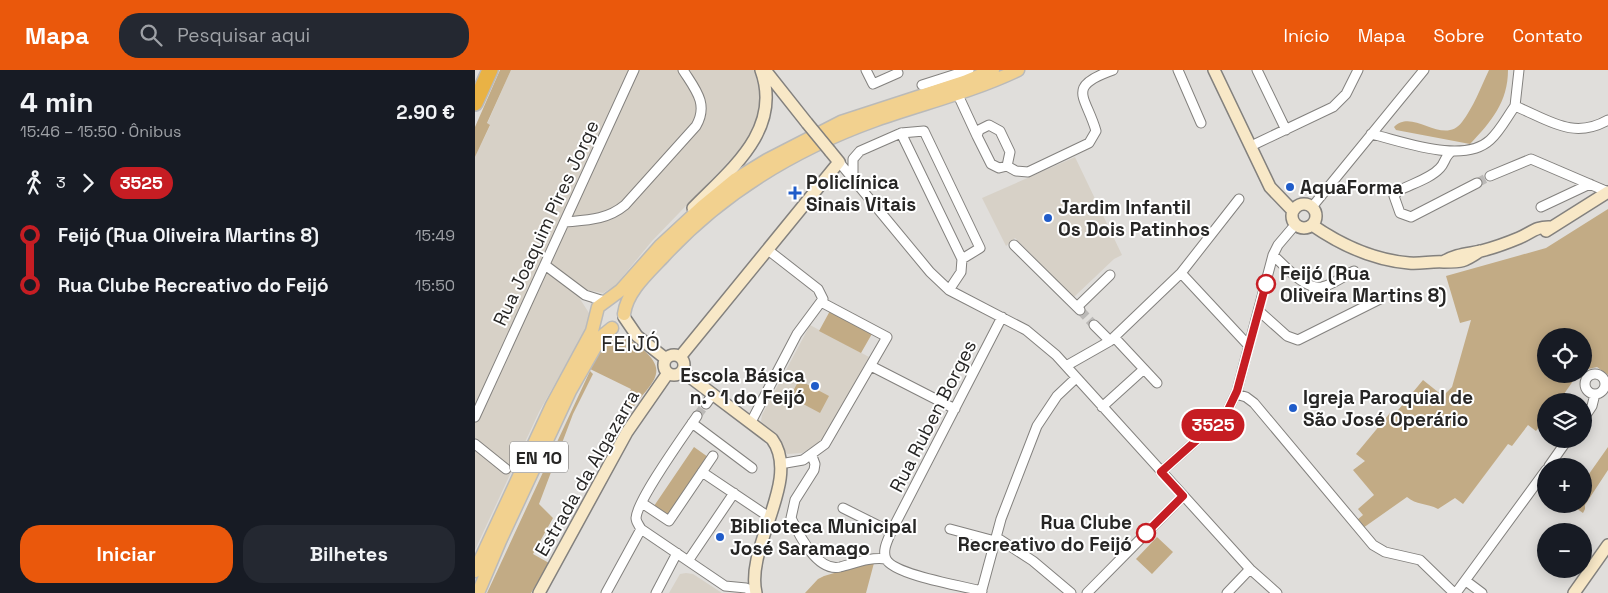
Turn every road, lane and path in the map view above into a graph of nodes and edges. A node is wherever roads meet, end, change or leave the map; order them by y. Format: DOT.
graph roads {
  1 [pos="490,70"];
  2 [pos="634,70"];
  3 [pos="683,70"];
  4 [pos="761,70"];
  5 [pos="765,70"];
  6 [pos="867,70"];
  7 [pos="969,70"];
  8 [pos="993,70"];
  9 [pos="1018,70"];
  10 [pos="1113,70"];
  11 [pos="1178,70"];
  12 [pos="1213,70"];
  13 [pos="1257,70"];
  14 [pos="1357,70"];
  15 [pos="1424,70"];
  16 [pos="1519,70"];
  17 [pos="898,73"];
  18 [pos="922,86"];
  19 [pos="958,95"];
  20 [pos="475,103"];
  21 [pos="1515,106"];
  22 [pos="1608,120"];
  23 [pos="1201,123"];
  24 [pos="1286,130"];
  25 [pos="901,133"];
  26 [pos="1371,134"];
  27 [pos="977,136"];
  28 [pos="1251,146"];
  29 [pos="1451,152"];
  30 [pos="839,162"];
  31 [pos="1007,166"];
  32 [pos="1490,176"];
  33 [pos="853,180"];
  34 [pos="1477,183"];
  35 [pos="1590,184"];
  36 [pos="1608,192"];
  37 [pos="1239,199"];
  38 [pos="1312,207"];
  39 [pos="1541,207"];
  40 [pos="1293,211"];
  41 [pos="565,222"];
  42 [pos="1295,225"];
  43 [pos="1312,225"];
  44 [pos="1014,245"];
  45 [pos="768,250"];
  46 [pos="1273,256"];
  47 [pos="962,259"];
  48 [pos="545,265"];
  49 [pos="640,268"];
  50 [pos="1354,271"];
  51 [pos="1181,273"];
  52 [pos="1110,275"];
  53 [pos="949,290"];
  54 [pos="579,292"];
  55 [pos="1380,299"];
  56 [pos="605,301"];
  57 [pos="821,302"];
  58 [pos="1259,311"];
  59 [pos="596,314"];
  60 [pos="624,315"];
  61 [pos="1002,317"];
  62 [pos="1094,325"];
  63 [pos="614,328"];
  64 [pos="637,336"];
  65 [pos="1112,339"];
  66 [pos="1249,346"];
  67 [pos="680,357"];
  68 [pos="666,359"];
  69 [pos="871,366"];
  70 [pos="1066,366"];
  71 [pos="1144,369"];
  72 [pos="682,371"];
  73 [pos="669,373"];
  74 [pos="1076,378"];
  75 [pos="1157,383"];
  76 [pos="1236,394"];
  77 [pos="1595,394"];
  78 [pos="1592,406"];
  79 [pos="1102,407"];
  80 [pos="955,409"];
  81 [pos="475,417"];
  82 [pos="754,426"];
  83 [pos="475,444"];
  84 [pos="713,456"];
  85 [pos="812,456"];
  86 [pos="779,461"];
  87 [pos="752,468"];
  88 [pos="507,469"];
  89 [pos="702,472"];
  90 [pos="1161,472"];
  91 [pos="1537,482"];
  92 [pos="734,493"];
  93 [pos="1183,496"];
  94 [pos="643,503"];
  95 [pos="843,508"];
  96 [pos="769,517"];
  97 [pos="641,528"];
  98 [pos="950,529"];
  99 [pos="891,532"];
  100 [pos="995,539"];
  101 [pos="1608,545"];
  102 [pos="677,553"];
  103 [pos="886,558"];
  104 [pos="688,561"];
  105 [pos="1250,569"];
  106 [pos="475,571"];
  107 [pos="1466,581"];
  108 [pos="754,585"];
  109 [pos="981,592"];
  110 [pos="478,593"];
  111 [pos="539,593"];
  112 [pos="606,593"];
  113 [pos="656,593"];
  114 [pos="765,593"];
  115 [pos="1071,593"];
  116 [pos="1087,593"];
  117 [pos="1227,593"];
  118 [pos="1277,593"];
  119 [pos="1455,593"];
  120 [pos="1482,593"];
  121 [pos="1574,593"];
  1 -- 20 [label="highway"];
  2 -- 41 [label="street, Rua Joaquim Pires Jorge"];
  3 -- 41 [label="street"];
  4 -- 49 [label="main road"];
  5 -- 30 [label="main road, bridge"];
  6 -- 17 [label="street"];
  7 -- 18 [label="street"];
  8 -- 49 [label="main road"];
  9 -- 19 [label="main road"];
  10 -- 31 [label="street"];
  11 -- 23 [label="street"];
  12 -- 28 [label="main road"];
  13 -- 24 [label="street"];
  14 -- 24 [label="street"];
  15 -- 26 [label="street"];
  16 -- 21 [label="street"];
  19 -- 27 [label="street"];
  19 -- 60 [label="main road"];
  21 -- 22 [label="street"];
  21 -- 29 [label="street"];
  24 -- 28 [label="street"];
  25 -- 33 [label="street"];
  25 -- 47 [label="street"];
  25 -- 47 [label="street"];
  26 -- 29 [label="street"];
  26 -- 38 [label="street"];
  27 -- 31 [label="street"];
  27 -- 31 [label="street"];
  28 -- 40 [label="main road"];
  29 -- 34 [label="street"];
  30 -- 33 [label="street"];
  30 -- 45 [label="main road"];
  32 -- 35 [label="street"];
  33 -- 53 [label="street"];
  35 -- 36 [label="street"];
  35 -- 39 [label="street"];
  36 -- 43 [label="main road"];
  37 -- 51 [label="street"];
  38 -- 40 [label="main road"];
  38 -- 43 [label="main road"];
  40 -- 42 [label="main road"];
  41 -- 48 [label="street, Rua Joaquim Pires Jorge"];
  42 -- 43 [label="main road"];
  42 -- 46 [label="street"];
  44 -- 52 [label="street"];
  45 -- 57 [label="street"];
  45 -- 67 [label="main road"];
  46 -- 50 [label="street"];
  46 -- 58 [label="street"];
  47 -- 53 [label="street"];
  48 -- 54 [label="street"];
  48 -- 81 [label="street, Rua Joaquim Pires Jorge"];
  49 -- 56 [label="main road"];
  51 -- 65 [label="street"];
  51 -- 66 [label="street"];
  53 -- 61 [label="street"];
  54 -- 56 [label="street"];
  54 -- 59 [label="street"];
  55 -- 58 [label="street"];
  56 -- 59 [label="main road"];
  56 -- 60 [label="main road"];
  57 -- 69 [label="street"];
  57 -- 82 [label="street"];
  58 -- 66 [label="street"];
  59 -- 63 [label="main road"];
  59 -- 106 [label="main road, EN 10"];
  60 -- 63 [label="main road"];
  60 -- 64 [label="main road"];
  61 -- 70 [label="street"];
  61 -- 80 [label="street, Rua Ruben Borges"];
  62 -- 65 [label="street"];
  63 -- 64 [label="main road"];
  63 -- 110 [label="main road, EN 10"];
  64 -- 68 [label="main road"];
  65 -- 70 [label="street"];
  65 -- 71 [label="street"];
  66 -- 76 [label="street"];
  67 -- 68 [label="main road"];
  67 -- 72 [label="main road"];
  68 -- 73 [label="main road"];
  69 -- 80 [label="street"];
  69 -- 85 [label="street"];
  70 -- 74 [label="street"];
  71 -- 75 [label="street"];
  71 -- 79 [label="street"];
  72 -- 73 [label="main road"];
  72 -- 82 [label="main road"];
  73 -- 111 [label="main road, Estrada da Algazarra"];
  74 -- 79 [label="street"];
  74 -- 100 [label="street"];
  76 -- 90 [label="street"];
  76 -- 119 [label="street"];
  77 -- 78 [label="street"];
  79 -- 90 [label="street"];
  80 -- 99 [label="street, Rua Ruben Borges"];
  82 -- 86 [label="main road"];
  83 -- 88 [label="street"];
  84 -- 89 [label="street"];
  85 -- 86 [label="street"];
  85 -- 103 [label="street"];
  86 -- 96 [label="main road"];
  87 -- 94 [label="street"];
  89 -- 92 [label="street"];
  89 -- 94 [label="street"];
  90 -- 93 [label="street"];
  91 -- 107 [label="street"];
  92 -- 96 [label="street"];
  92 -- 104 [label="street"];
  93 -- 105 [label="street"];
  93 -- 116 [label="street"];
  94 -- 97 [label="street"];
  95 -- 99 [label="street"];
  96 -- 108 [label="main road"];
  97 -- 102 [label="street"];
  97 -- 112 [label="street"];
  98 -- 100 [label="street"];
  99 -- 103 [label="street, Rua Ruben Borges"];
  100 -- 109 [label="street"];
  100 -- 115 [label="street"];
  101 -- 121 [label="main road"];
  102 -- 104 [label="street"];
  102 -- 113 [label="street"];
  103 -- 109 [label="street"];
  104 -- 108 [label="street"];
  105 -- 117 [label="street"];
  105 -- 118 [label="street"];
  107 -- 119 [label="street"];
  107 -- 120 [label="street"];
  108 -- 114 [label="main road"];
}
